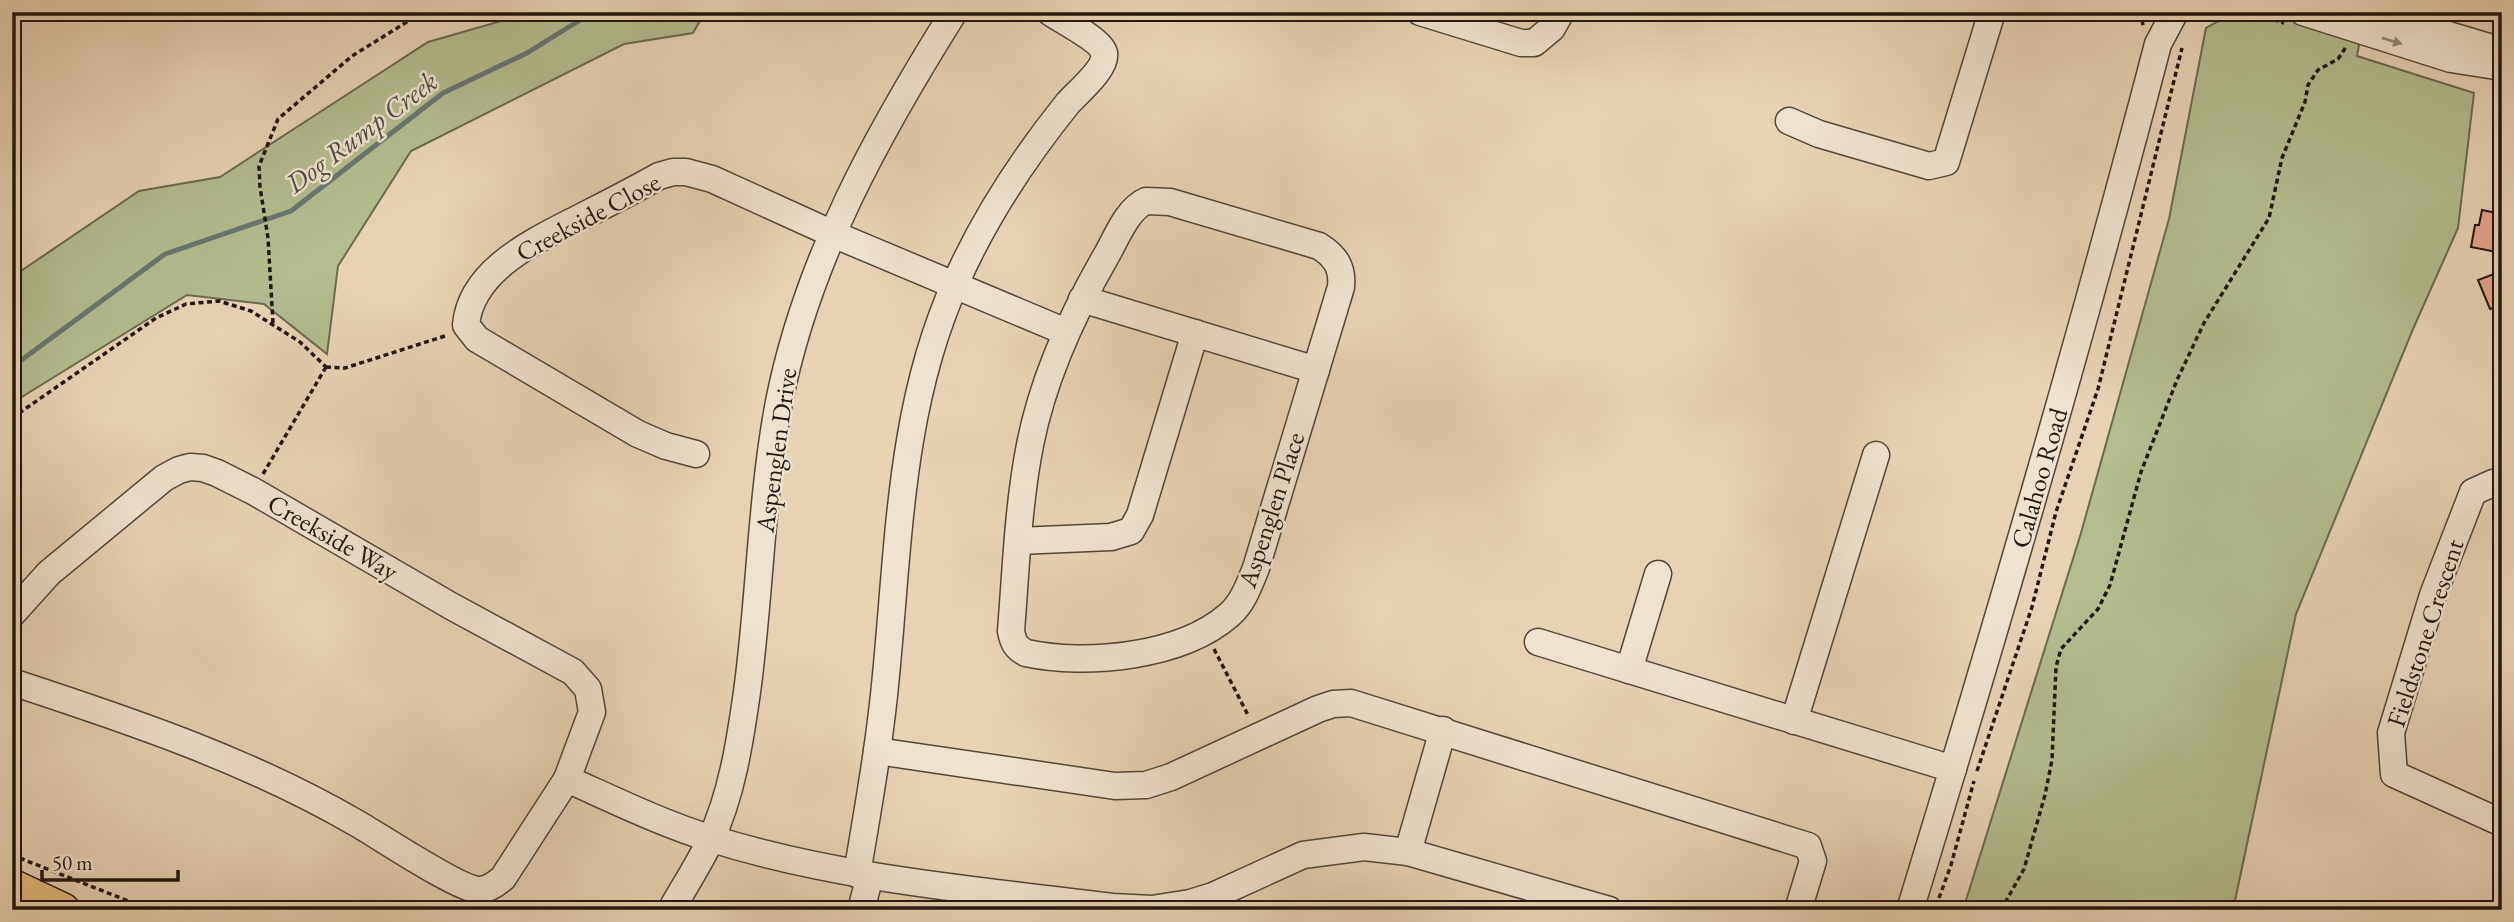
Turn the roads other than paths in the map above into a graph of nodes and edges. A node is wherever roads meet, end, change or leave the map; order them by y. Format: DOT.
graph roads {
  1 [pos="954,12"];
  2 [pos="1049,12"];
  3 [pos="1420,12"];
  4 [pos="1562,12"];
  5 [pos="1992,12"];
  6 [pos="2157,12"];
  7 [pos="2175,12"];
  8 [pos="2304,12"];
  9 [pos="2362,21"];
  10 [pos="2158,44"];
  11 [pos="2502,51"];
  12 [pos="2502,67"];
  13 [pos="1789,121"];
  14 [pos="833,234"];
  15 [pos="954,285"];
  16 [pos="1082,299"];
  17 [pos="1066,332"];
  18 [pos="1195,333"];
  19 [pos="1316,370"];
  20 [pos="696,454"];
  21 [pos="1876,455"];
  22 [pos="2502,487"];
  23 [pos="1018,541"];
  24 [pos="1658,574"];
  25 [pos="12,614"];
  26 [pos="1538,642"];
  27 [pos="1629,670"];
  28 [pos="12,682"];
  29 [pos="1794,721"];
  30 [pos="1443,730"];
  31 [pos="877,751"];
  32 [pos="1953,769"];
  33 [pos="567,779"];
  34 [pos="2502,823"];
  35 [pos="711,839"];
  36 [pos="1408,852"];
  37 [pos="864,875"];
  38 [pos="12,886"];
  39 [pos="990,901"];
  40 [pos="1215,903"];
  41 [pos="1111,909"];
  42 [pos="63,910"];
  43 [pos="671,910"];
  44 [pos="861,910"];
  45 [pos="1609,910"];
  46 [pos="1798,910"];
  47 [pos="1910,910"];
  1 -- 14 [label="street, Aspenglen Drive"];
  2 -- 15 [label="street"];
  3 -- 4 [label="street"];
  5 -- 13 [label="street"];
  6 -- 10 [label="street, Calahoo Road"];
  7 -- 10 [label="street, Calahoo Road"];
  8 -- 9 [label="street"];
  9 -- 11 [label="street"];
  9 -- 12 [label="street, one-way"];
  10 -- 32 [label="street, Calahoo Road"];
  14 -- 15 [label="street"];
  14 -- 20 [label="street, Creekside Close"];
  14 -- 35 [label="street, Aspenglen Drive"];
  15 -- 17 [label="street"];
  15 -- 31 [label="street"];
  16 -- 17 [label="street, Aspenglen Place"];
  16 -- 18 [label="street"];
  16 -- 19 [label="street, Aspenglen Place"];
  17 -- 23 [label="street, Aspenglen Place"];
  18 -- 19 [label="street"];
  18 -- 23 [label="street"];
  19 -- 23 [label="street, Aspenglen Place"];
  21 -- 29 [label="street"];
  22 -- 34 [label="street, Fieldstone Crescent"];
  24 -- 27 [label="street"];
  25 -- 33 [label="street, Creekside Way"];
  26 -- 27 [label="street"];
  27 -- 29 [label="street"];
  28 -- 33 [label="street, Creekside Way"];
  29 -- 32 [label="street"];
  30 -- 31 [label="street"];
  30 -- 36 [label="street"];
  30 -- 46 [label="street"];
  31 -- 37 [label="street"];
  32 -- 47 [label="street, Calahoo Road"];
  33 -- 35 [label="street"];
  35 -- 37 [label="street"];
  35 -- 43 [label="street, Aspenglen Drive"];
  36 -- 40 [label="street"];
  36 -- 45 [label="street"];
  37 -- 39 [label="street"];
  37 -- 44 [label="street"];
  38 -- 42 [label="main road"];
  39 -- 41 [label="street"];
  40 -- 41 [label="street"];
}
